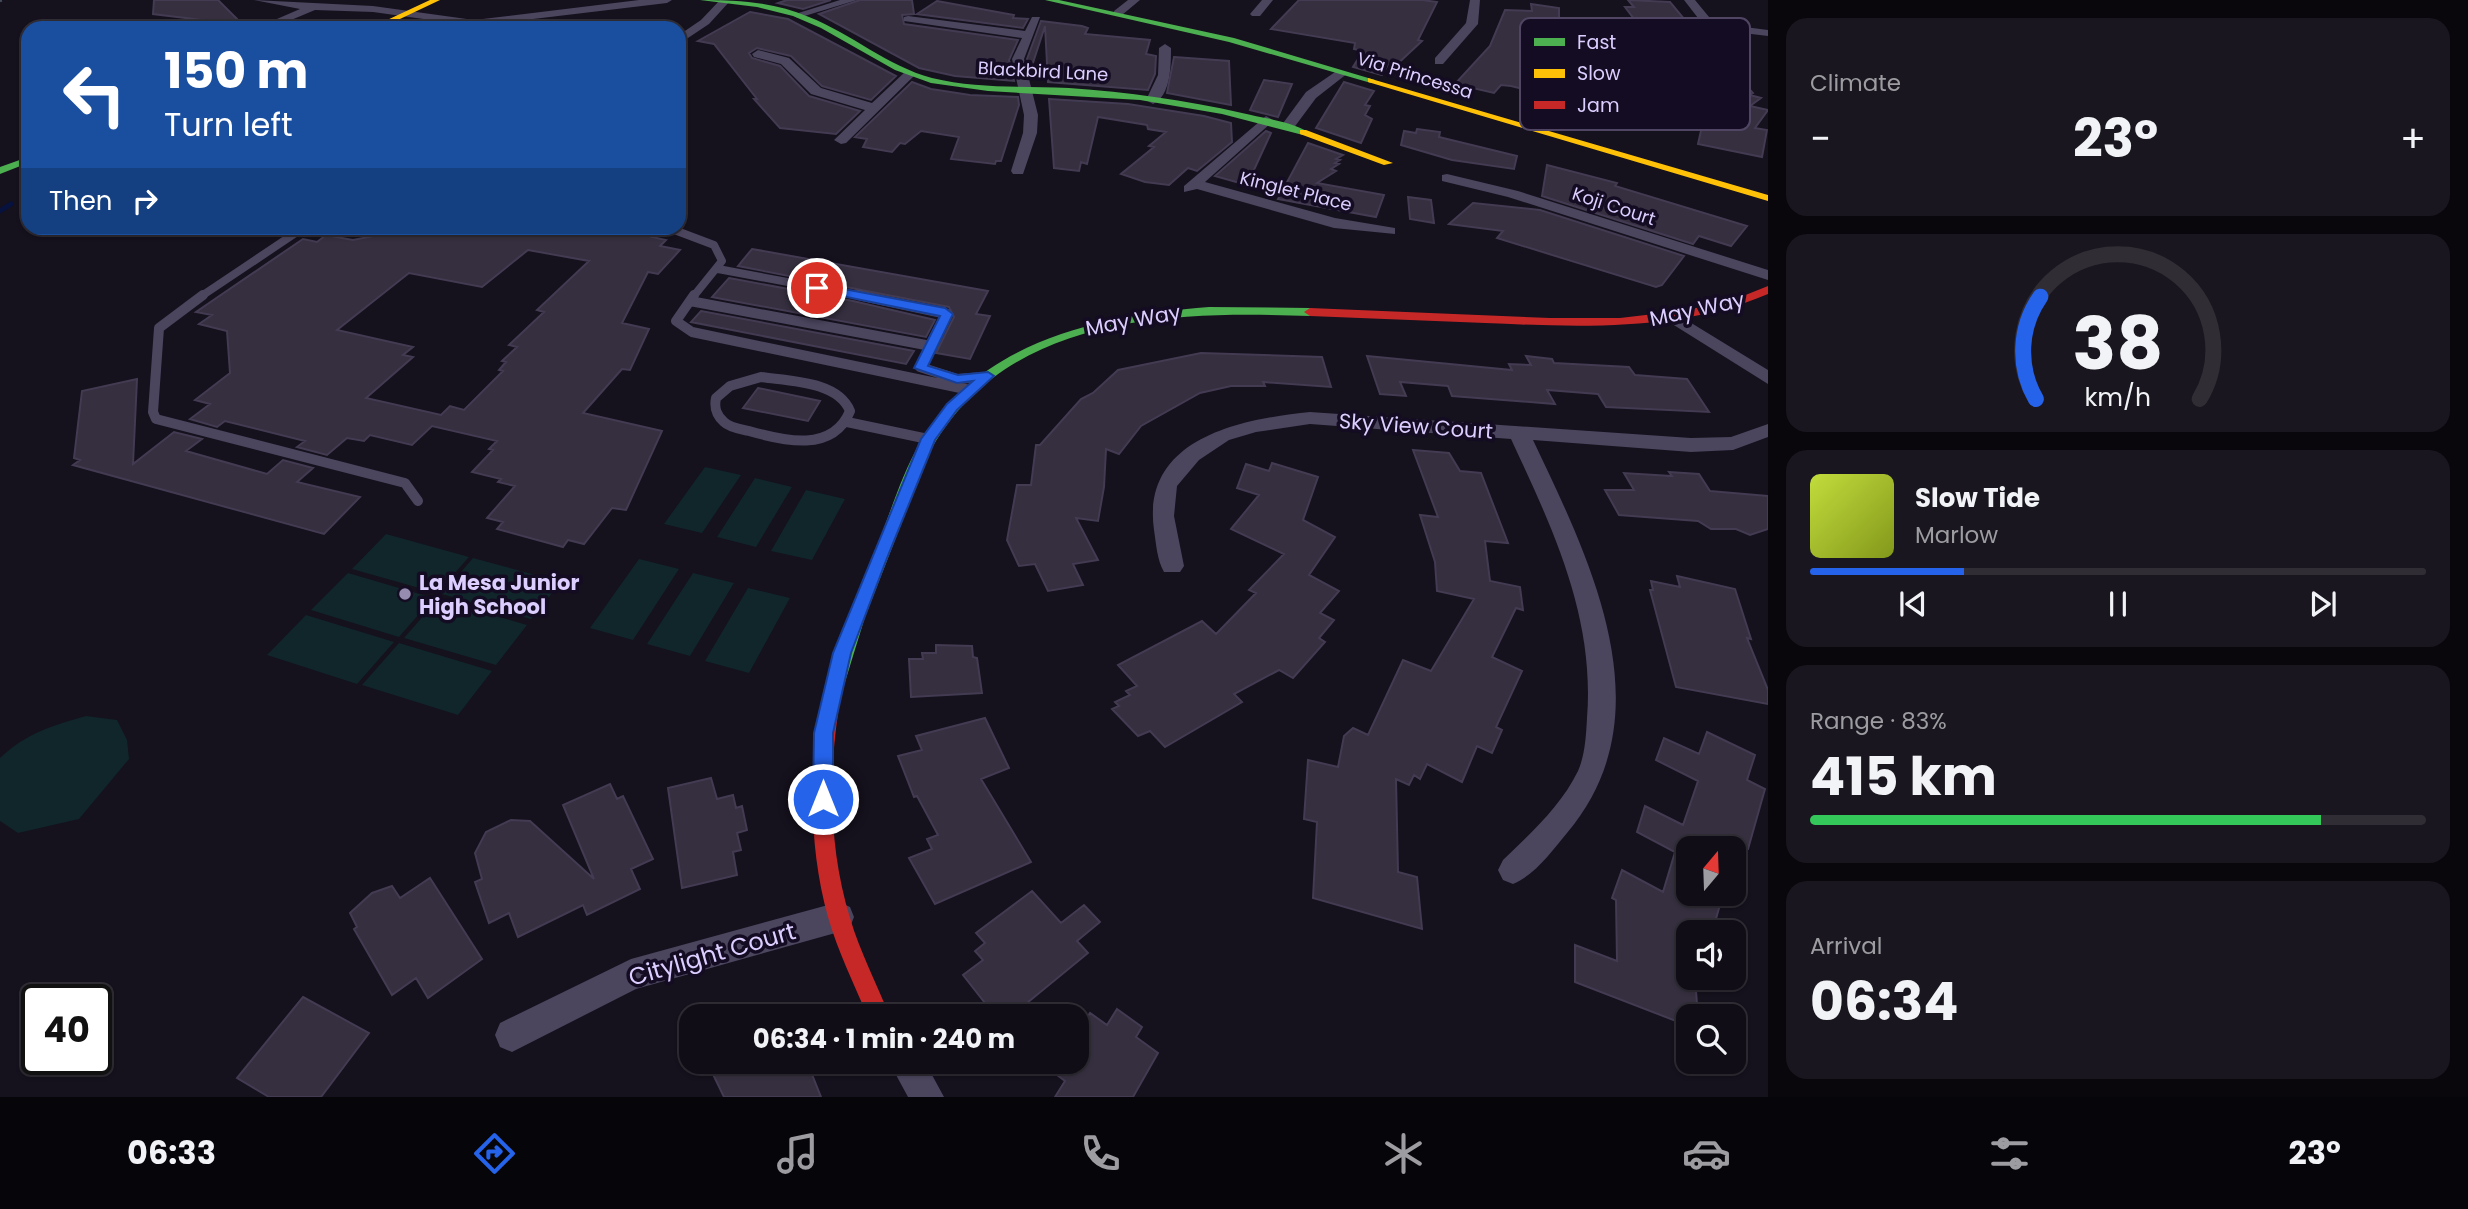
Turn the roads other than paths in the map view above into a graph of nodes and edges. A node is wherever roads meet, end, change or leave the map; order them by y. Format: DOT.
graph roads {
  1 [pos="259,0"];
  2 [pos="334,0"];
  3 [pos="436,0"];
  4 [pos="667,0"];
  5 [pos="704,0"];
  6 [pos="852,0"];
  7 [pos="1049,0"];
  8 [pos="1135,0"];
  9 [pos="1268,0"];
  10 [pos="1475,0"];
  11 [pos="1689,0"];
  12 [pos="725,1"];
  13 [pos="538,2"];
  14 [pos="314,7"];
  15 [pos="1118,13"];
  16 [pos="1256,14"];
  17 [pos="408,15"];
  18 [pos="798,15"];
  19 [pos="541,16"];
  20 [pos="1704,18"];
  21 [pos="908,19"];
  22 [pos="1036,19"];
  23 [pos="279,21"];
  24 [pos="392,21"];
  25 [pos="458,21"];
  26 [pos="493,21"];
  27 [pos="1750,31"];
  28 [pos="1768,33"];
  29 [pos="686,35"];
  30 [pos="1026,36"];
  31 [pos="1165,48"];
  32 [pos="758,54"];
  33 [pos="1440,61"];
  34 [pos="1342,73"];
  35 [pos="910,74"];
  36 [pos="1024,89"];
  37 [pos="1153,100"];
  38 [pos="874,108"];
  39 [pos="1266,120"];
  40 [pos="1288,126"];
  41 [pos="1520,127"];
  42 [pos="1529,130"];
  43 [pos="841,140"];
  44 [pos="21,163"];
  45 [pos="1388,163"];
  46 [pos="0,171"];
  47 [pos="1018,171"];
  48 [pos="1447,178"];
  49 [pos="1768,198"];
  50 [pos="1390,231"];
  51 [pos="686,234"];
  52 [pos="293,235"];
  53 [pos="718,269"];
  54 [pos="1768,275"];
  55 [pos="1768,290"];
  56 [pos="690,301"];
  57 [pos="1675,318"];
  58 [pos="931,346"];
  59 [pos="988,376"];
  60 [pos="1768,378"];
  61 [pos="970,390"];
  62 [pos="846,422"];
  63 [pos="1768,430"];
  64 [pos="1519,433"];
  65 [pos="928,439"];
  66 [pos="418,501"];
  67 [pos="1172,566"];
  68 [pos="1513,870"];
  69 [pos="839,917"];
  70 [pos="874,1004"];
  71 [pos="512,1035"];
  72 [pos="913,1074"];
  73 [pos="927,1097"];
  1 -- 14 [label="street"];
  2 -- 14 [label="street"];
  3 -- 17 [label="street"];
  4 -- 19 [label="street"];
  5 -- 12 [label="street, Blackbird Lane"];
  6 -- 18 [label="street"];
  7 -- 15 [label="street, Via Princessa"];
  8 -- 15 [label="street"];
  9 -- 16 [label="street"];
  10 -- 33 [label="street"];
  11 -- 20 [label="street"];
  12 -- 18 [label="street, Blackbird Lane"];
  12 -- 29 [label="street"];
  13 -- 19 [label="street"];
  14 -- 17 [label="street"];
  14 -- 23 [label="street"];
  15 -- 34 [label="street, Via Princessa"];
  17 -- 24 [label="street"];
  17 -- 25 [label="street"];
  18 -- 35 [label="street, Blackbird Lane"];
  19 -- 26 [label="street"];
  21 -- 30 [label="street"];
  22 -- 30 [label="street"];
  27 -- 28 [label="street"];
  30 -- 36 [label="street"];
  31 -- 37 [label="street"];
  32 -- 38 [label="street"];
  34 -- 40 [label="street"];
  34 -- 41 [label="street, Via Princessa"];
  35 -- 36 [label="street, Blackbird Lane"];
  35 -- 38 [label="street"];
  36 -- 37 [label="street, Blackbird Lane"];
  36 -- 47 [label="street"];
  37 -- 39 [label="street, Blackbird Lane"];
  38 -- 43 [label="street"];
  39 -- 40 [label="street, Blackbird Lane"];
  39 -- 50 [label="street, Kinglet Place"];
  40 -- 45 [label="street, Blackbird Lane"];
  42 -- 49 [label="street, Via Princessa"];
  44 -- 46 [label="street"];
  48 -- 54 [label="street, Koji Court"];
  51 -- 53 [label="lane"];
  52 -- 66 [label="lane"];
  53 -- 56 [label="lane"];
  53 -- 58 [label="lane"];
  55 -- 57 [label="street, May Way"];
  56 -- 58 [label="lane"];
  56 -- 61 [label="lane"];
  57 -- 59 [label="street, May Way"];
  57 -- 60 [label="street"];
  58 -- 59 [label="lane"];
  59 -- 61 [label="street, May Way"];
  61 -- 65 [label="street, May Way"];
  62 -- 62 [label="lane"];
  62 -- 65 [label="lane"];
  63 -- 64 [label="street, Sky View Court"];
  64 -- 67 [label="street, Sky View Court"];
  64 -- 68 [label="street"];
  65 -- 69 [label="street, May Way"];
  69 -- 70 [label="street, May Way"];
  69 -- 71 [label="street, Citylight Court"];
  72 -- 73 [label="street"];
}
